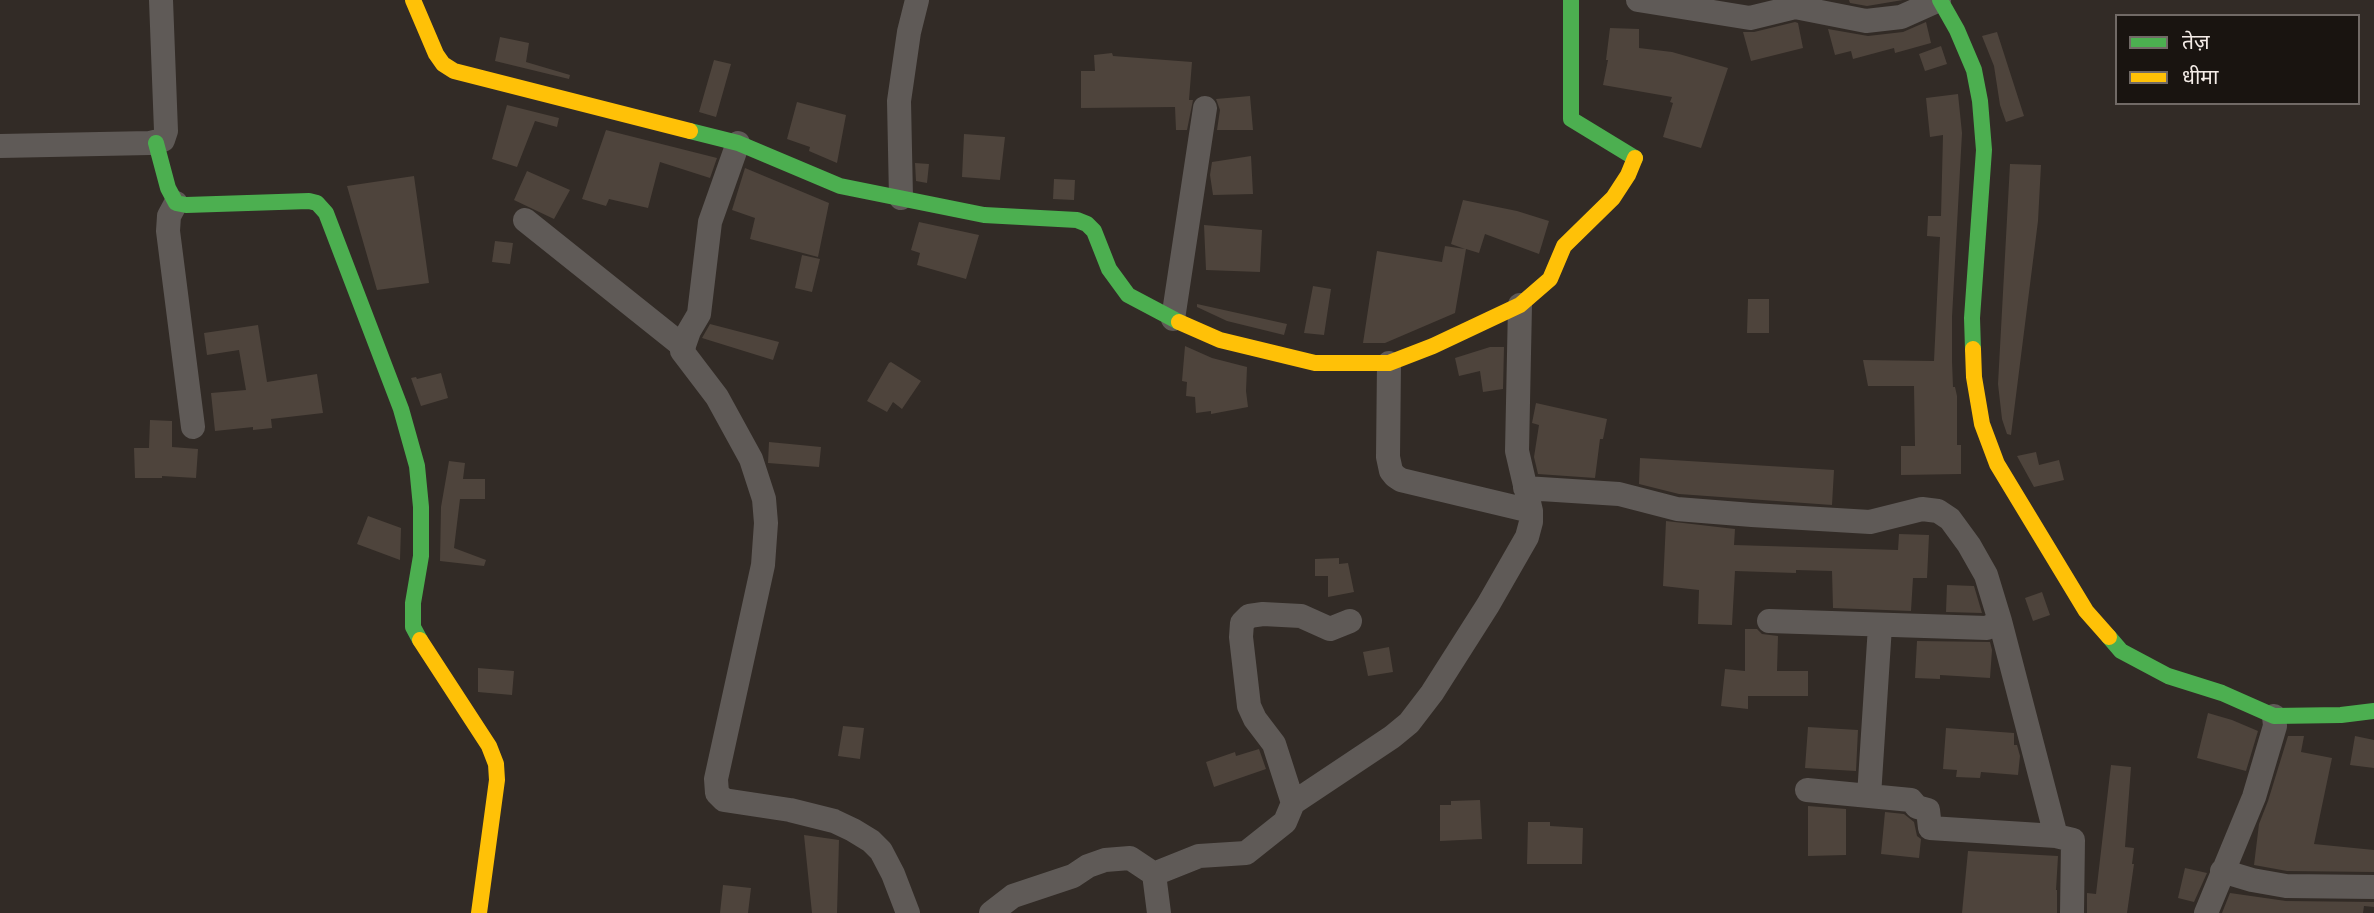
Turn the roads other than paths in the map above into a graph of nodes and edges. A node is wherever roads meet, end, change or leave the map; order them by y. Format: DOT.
graph roads {
  1 [pos="161,0"];
  2 [pos="413,0"];
  3 [pos="917,0"];
  4 [pos="1571,0"];
  5 [pos="1639,0"];
  6 [pos="1939,0"];
  7 [pos="1205,108"];
  8 [pos="156,143"];
  9 [pos="738,143"];
  10 [pos="0,146"];
  11 [pos="901,198"];
  12 [pos="176,203"];
  13 [pos="525,220"];
  14 [pos="1520,304"];
  15 [pos="1172,319"];
  16 [pos="684,347"];
  17 [pos="1389,363"];
  18 [pos="193,428"];
  19 [pos="1528,500"];
  20 [pos="1350,621"];
  21 [pos="1769,621"];
  22 [pos="2000,621"];
  23 [pos="1880,626"];
  24 [pos="2374,711"];
  25 [pos="2274,716"];
  26 [pos="1807,790"];
  27 [pos="1869,796"];
  28 [pos="1293,803"];
  29 [pos="2056,836"];
  30 [pos="2222,871"];
  31 [pos="1154,874"];
  32 [pos="2374,887"];
  33 [pos="1158,912"];
  34 [pos="479,913"];
  35 [pos="908,913"];
  36 [pos="992,913"];
  37 [pos="2072,913"];
  38 [pos="2206,913"];
  1 -- 8 [label="street"];
  2 -- 9 [label="street"];
  3 -- 11 [label="street"];
  4 -- 14 [label="street"];
  5 -- 6 [label="street"];
  6 -- 25 [label="street"];
  7 -- 15 [label="street"];
  8 -- 10 [label="street"];
  8 -- 12 [label="street"];
  9 -- 11 [label="street"];
  9 -- 16 [label="street"];
  11 -- 15 [label="street"];
  12 -- 18 [label="street"];
  12 -- 34 [label="street"];
  13 -- 16 [label="street"];
  14 -- 17 [label="street"];
  14 -- 19 [label="street"];
  15 -- 17 [label="street"];
  16 -- 35 [label="street"];
  17 -- 19 [label="street"];
  19 -- 22 [label="street"];
  19 -- 28 [label="street"];
  20 -- 28 [label="street"];
  21 -- 23 [label="street"];
  22 -- 23 [label="street"];
  22 -- 29 [label="street"];
  23 -- 27 [label="street"];
  24 -- 25 [label="street"];
  25 -- 30 [label="street"];
  26 -- 27 [label="street"];
  27 -- 29 [label="street"];
  28 -- 31 [label="street"];
  29 -- 37 [label="street"];
  30 -- 32 [label="street"];
  30 -- 38 [label="street"];
  31 -- 33 [label="street"];
  31 -- 36 [label="street"];
}
